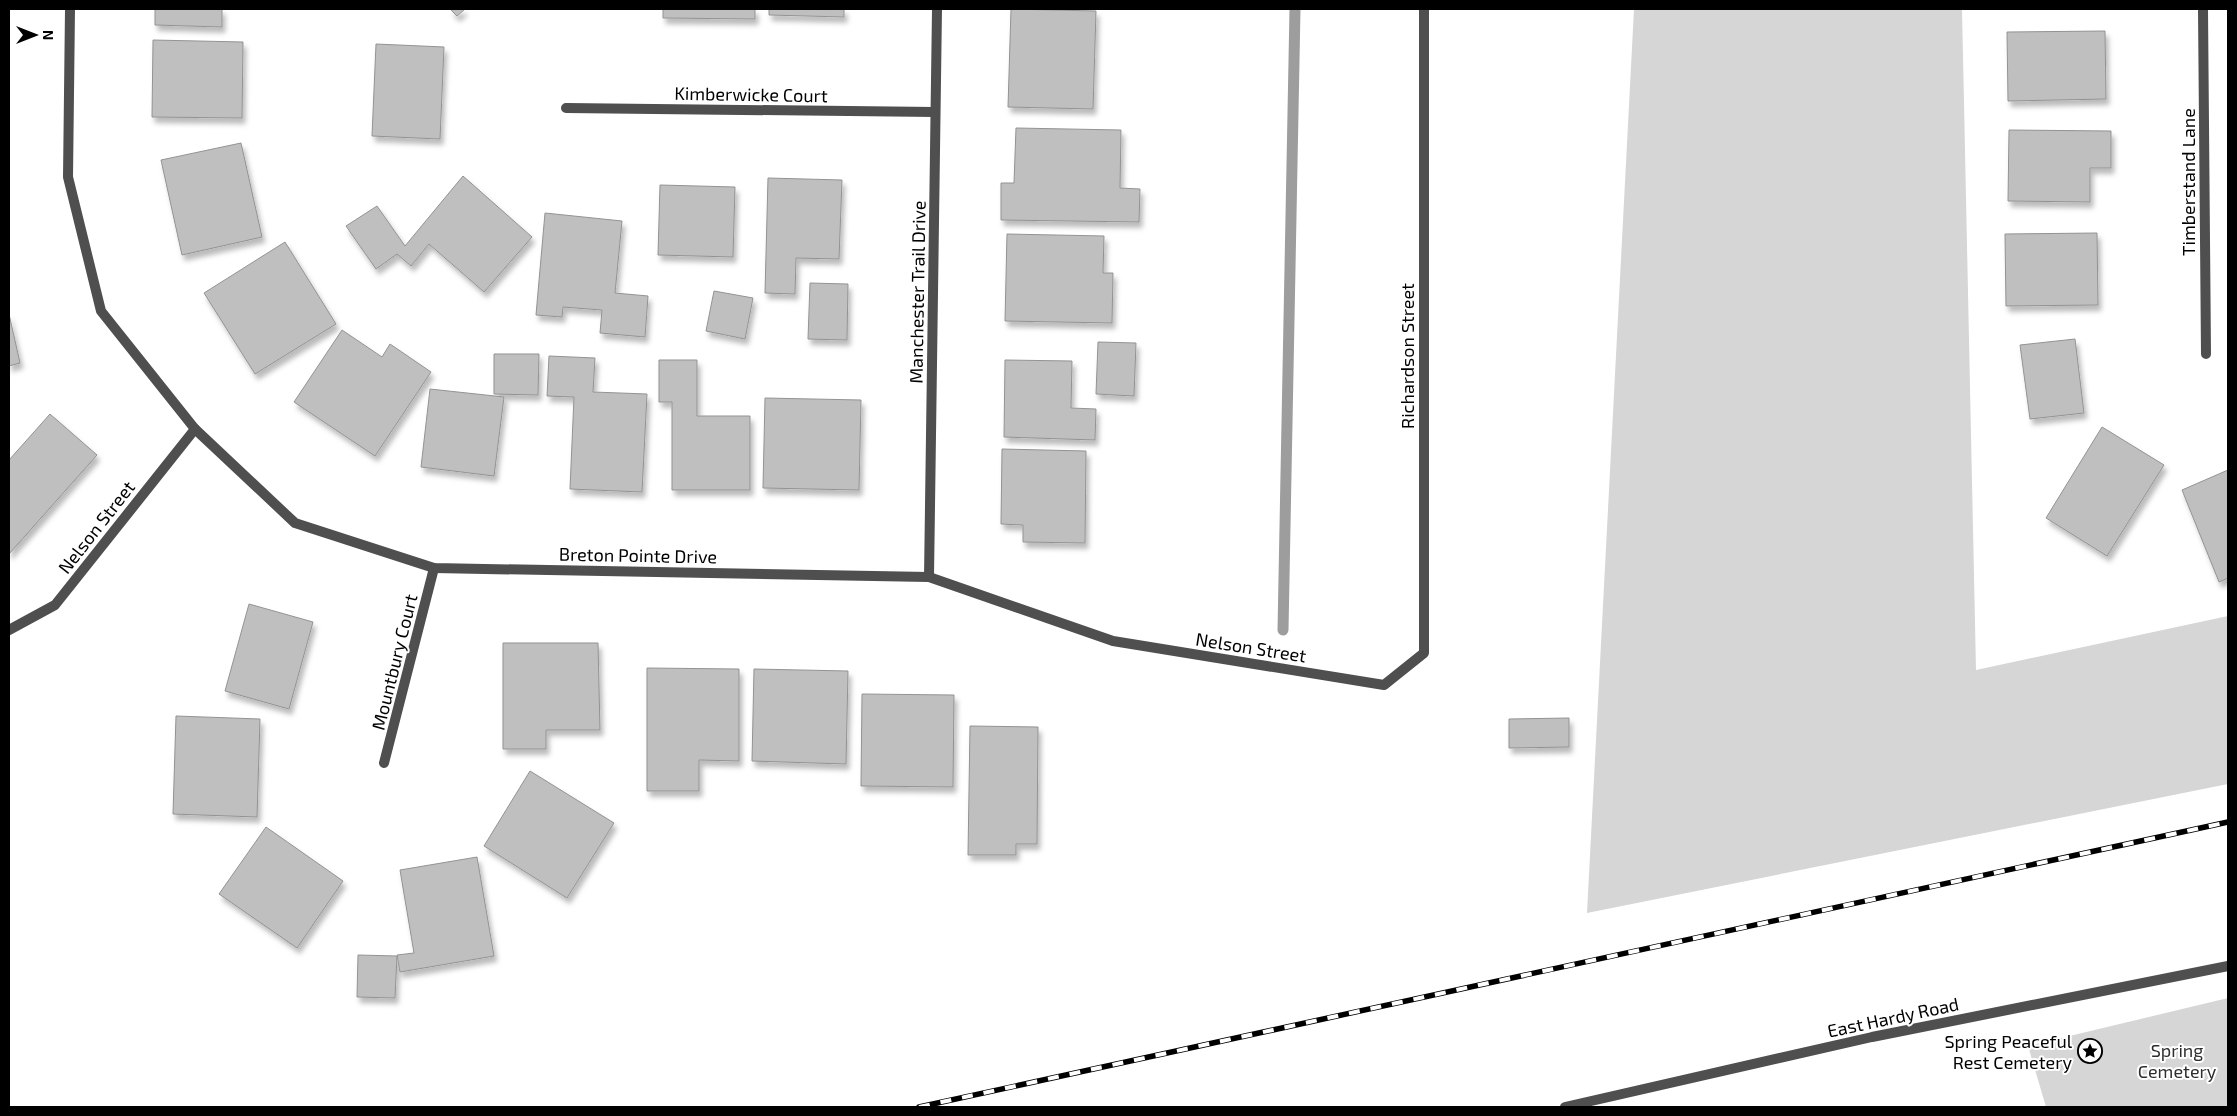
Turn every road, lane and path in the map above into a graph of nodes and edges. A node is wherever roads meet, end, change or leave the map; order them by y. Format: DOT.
graph roads {
  1 [pos="70,9"];
  2 [pos="937,9"];
  3 [pos="1424,9"];
  4 [pos="2203,9"];
  5 [pos="566,108"];
  6 [pos="935,112"];
  7 [pos="2206,354"];
  8 [pos="195,429"];
  9 [pos="434,568"];
  10 [pos="929,577"];
  11 [pos="9,630"];
  12 [pos="1113,641"];
  13 [pos="1384,686"];
  14 [pos="384,763"];
  15 [pos="2228,966"];
  16 [pos="1565,1107"];
  1 -- 8 [label="street, Breton Pointe Drive"];
  2 -- 6 [label="street, Manchester Trail Drive"];
  3 -- 13 [label="street, Richardson Street"];
  4 -- 7 [label="street, Timberstand Lane"];
  5 -- 6 [label="street, Kimberwicke Court"];
  6 -- 10 [label="street, Manchester Trail Drive"];
  8 -- 9 [label="street, Breton Pointe Drive"];
  8 -- 11 [label="street, Nelson Street"];
  9 -- 10 [label="street, Breton Pointe Drive"];
  9 -- 14 [label="street, Mountbury Court"];
  10 -- 12 [label="street, Breton Pointe Drive"];
  12 -- 13 [label="street, Nelson Street"];
  15 -- 16 [label="street, East Hardy Road"];
}
